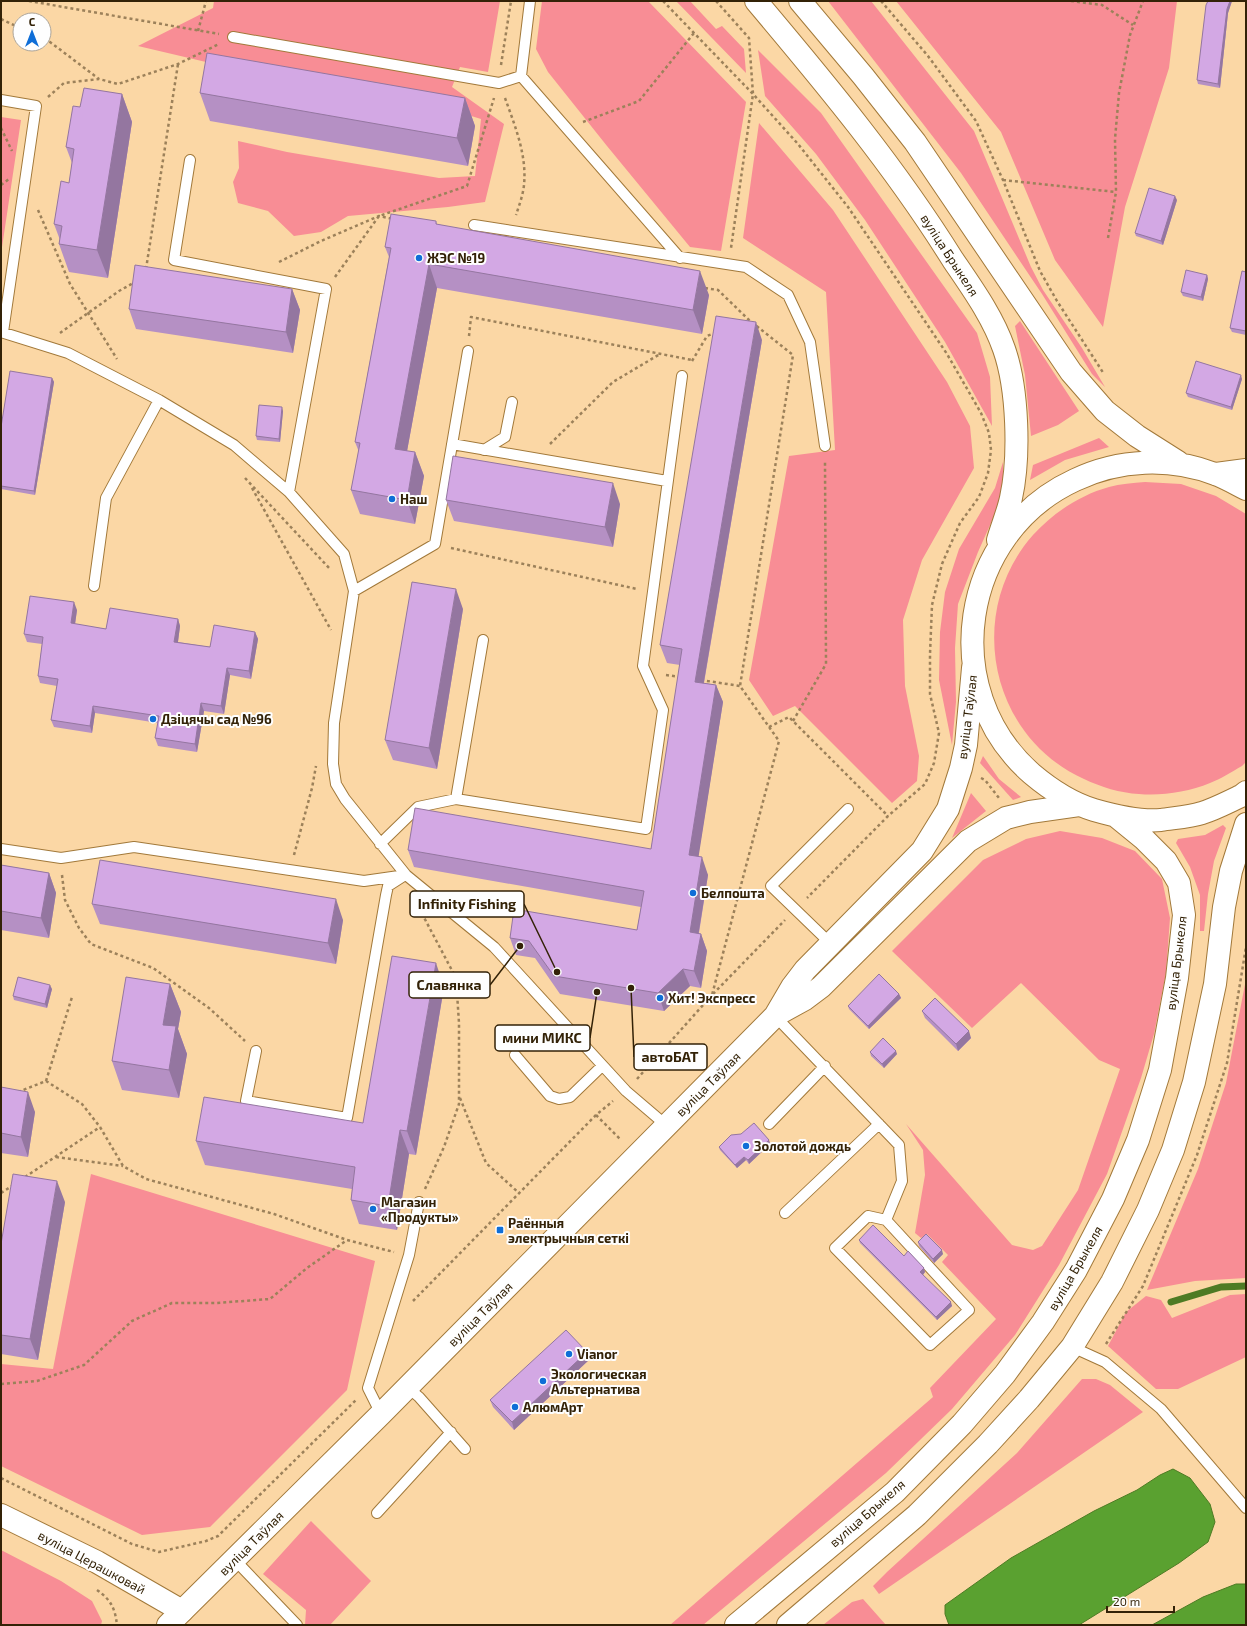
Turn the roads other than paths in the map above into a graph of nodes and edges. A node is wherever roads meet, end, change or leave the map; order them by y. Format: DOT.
graph roads {
  1 [pos="530,1"];
  2 [pos="756,1"];
  3 [pos="800,1"];
  4 [pos="233,37"];
  5 [pos="521,76"];
  6 [pos="1,100"];
  7 [pos="190,160"];
  8 [pos="474,225"];
  9 [pos="680,258"];
  10 [pos="2,332"];
  11 [pos="468,351"];
  12 [pos="682,376"];
  13 [pos="159,400"];
  14 [pos="512,402"];
  15 [pos="452,444"];
  16 [pos="824,446"];
  17 [pos="484,450"];
  18 [pos="1184,465"];
  19 [pos="1246,470"];
  20 [pos="1216,474"];
  21 [pos="667,481"];
  22 [pos="1246,489"];
  23 [pos="289,492"];
  24 [pos="994,556"];
  25 [pos="94,586"];
  26 [pos="354,591"];
  27 [pos="483,640"];
  28 [pos="973,665"];
  29 [pos="1246,792"];
  30 [pos="456,799"];
  31 [pos="1079,805"];
  32 [pos="848,808"];
  33 [pos="1118,817"];
  34 [pos="1246,824"];
  35 [pos="380,844"];
  36 [pos="1,849"];
  37 [pos="406,875"];
  38 [pos="831,944"];
  39 [pos="775,1016"];
  40 [pos="256,1051"];
  41 [pos="515,1055"];
  42 [pos="602,1066"];
  43 [pos="825,1066"];
  44 [pos="769,1124"];
  45 [pos="880,1124"];
  46 [pos="667,1126"];
  47 [pos="419,1202"];
  48 [pos="785,1213"];
  49 [pos="886,1220"];
  50 [pos="1072,1347"];
  51 [pos="407,1387"];
  52 [pos="381,1414"];
  53 [pos="451,1432"];
  54 [pos="465,1449"];
  55 [pos="1246,1508"];
  56 [pos="377,1513"];
  57 [pos="1,1515"];
  58 [pos="234,1560"];
  59 [pos="175,1618"];
  60 [pos="297,1625"];
  61 [pos="736,1625"];
  62 [pos="788,1625"];
  1 -- 5 [label="lane"];
  2 -- 24 [label="main road, вуліца Брыкеля"];
  3 -- 18 [label="main road"];
  4 -- 5 [label="lane"];
  5 -- 9 [label="lane"];
  6 -- 10 [label="lane"];
  7 -- 23 [label="lane"];
  8 -- 9 [label="lane"];
  9 -- 16 [label="lane"];
  10 -- 13 [label="lane"];
  11 -- 15 [label="lane"];
  12 -- 21 [label="lane"];
  13 -- 23 [label="lane"];
  13 -- 25 [label="lane"];
  14 -- 17 [label="lane"];
  15 -- 17 [label="lane"];
  15 -- 26 [label="lane"];
  17 -- 21 [label="lane"];
  18 -- 20 [label="main road"];
  18 -- 24 [label="main road"];
  19 -- 20 [label="main road"];
  20 -- 22 [label="main road"];
  21 -- 30 [label="lane"];
  23 -- 26 [label="lane"];
  24 -- 28 [label="main road"];
  26 -- 35 [label="lane"];
  27 -- 30 [label="lane"];
  28 -- 31 [label="main road"];
  28 -- 38 [label="main road, вуліца Таўлая"];
  29 -- 33 [label="main road"];
  30 -- 35 [label="lane"];
  31 -- 33 [label="main road"];
  31 -- 39 [label="main road, вуліца Таўлая"];
  32 -- 38 [label="lane"];
  33 -- 61 [label="main road, вуліца Брыкеля"];
  34 -- 50 [label="main road"];
  35 -- 37 [label="lane"];
  36 -- 37 [label="lane"];
  37 -- 40 [label="lane"];
  37 -- 42 [label="lane"];
  38 -- 39 [label="main road, вуліца Таўлая"];
  39 -- 43 [label="lane"];
  39 -- 46 [label="main road, вуліца Таўлая"];
  41 -- 42 [label="lane"];
  42 -- 46 [label="lane"];
  43 -- 44 [label="lane"];
  43 -- 45 [label="lane"];
  45 -- 48 [label="lane"];
  45 -- 49 [label="lane"];
  46 -- 51 [label="main road, вуліца Таўлая"];
  47 -- 52 [label="lane"];
  49 -- 49 [label="lane"];
  50 -- 55 [label="lane"];
  50 -- 62 [label="main road"];
  51 -- 52 [label="main road, вуліца Таўлая"];
  51 -- 53 [label="lane"];
  52 -- 58 [label="main road, вуліца Таўлая"];
  53 -- 54 [label="lane"];
  53 -- 56 [label="lane"];
  57 -- 59 [label="main road, вуліца Церашковай"];
  58 -- 59 [label="main road, вуліца Таўлая"];
  58 -- 60 [label="lane"];
}
